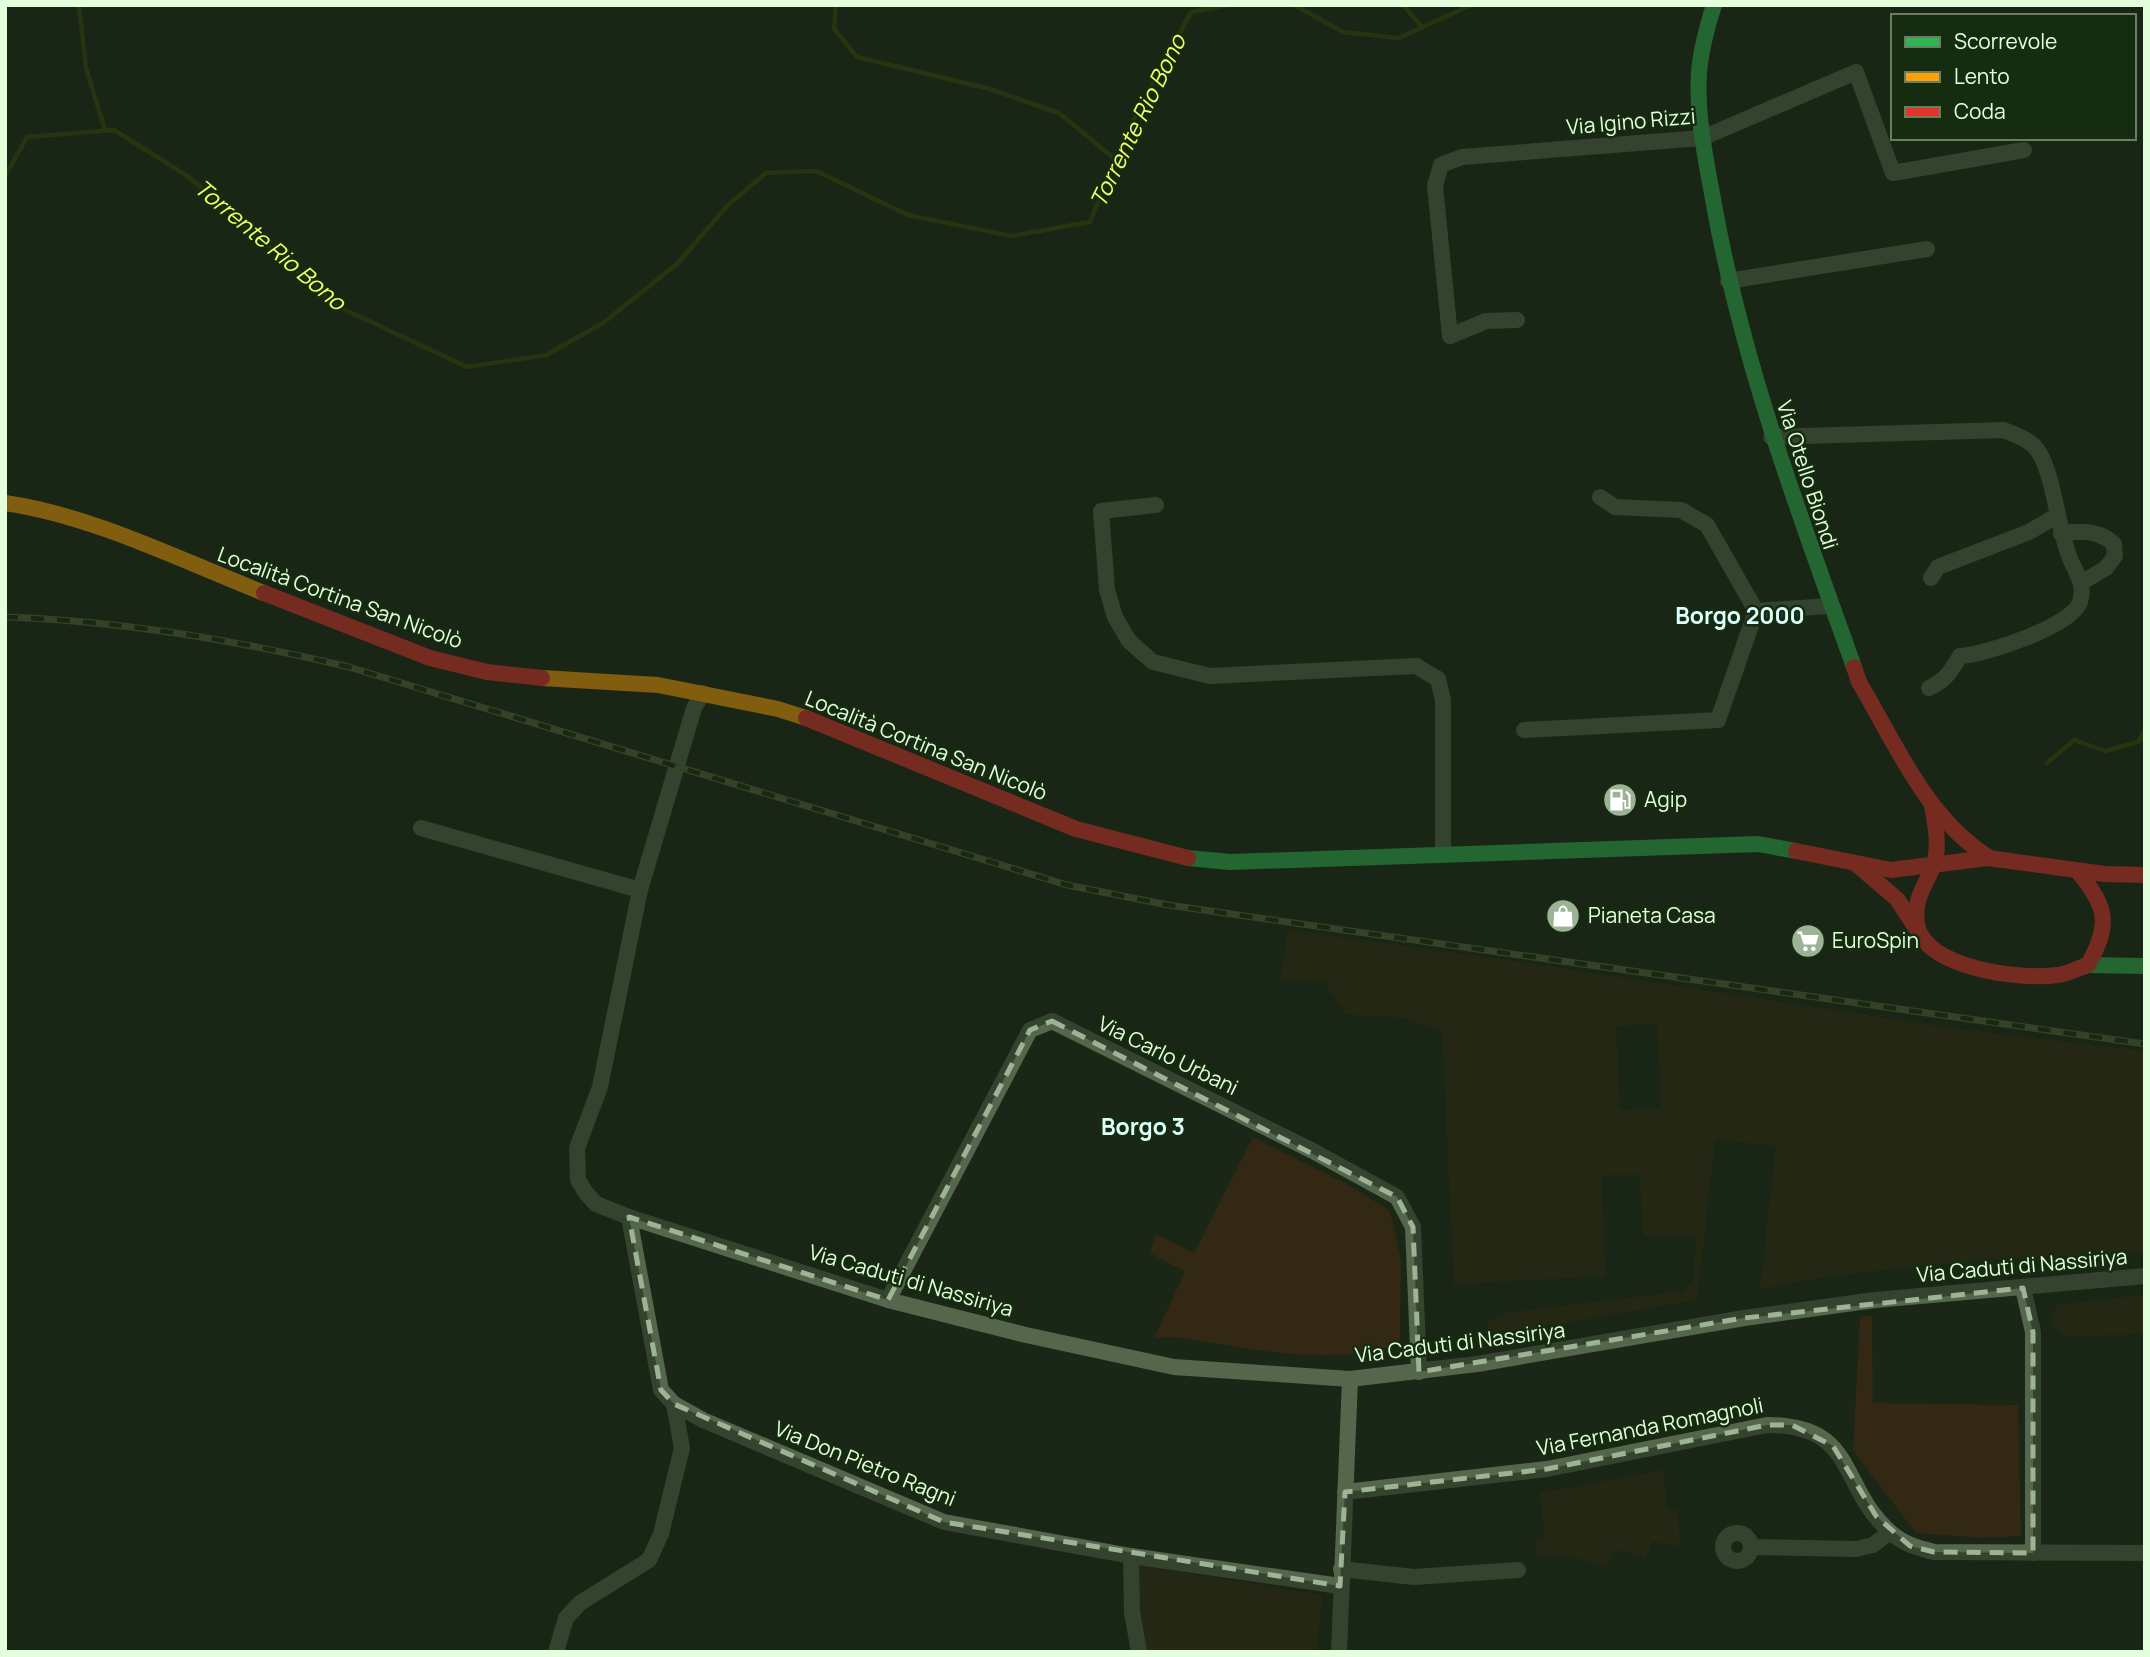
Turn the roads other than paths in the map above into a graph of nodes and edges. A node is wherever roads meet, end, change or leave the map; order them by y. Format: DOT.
graph roads {
  1 [pos="1714,5"];
  2 [pos="1702,138"];
  3 [pos="2024,150"];
  4 [pos="1927,249"];
  5 [pos="1728,281"];
  6 [pos="1517,320"];
  7 [pos="1771,437"];
  8 [pos="1600,497"];
  9 [pos="5,503"];
  10 [pos="1156,505"];
  11 [pos="2056,516"];
  12 [pos="2061,534"];
  13 [pos="1931,578"];
  14 [pos="2081,583"];
  15 [pos="1829,606"];
  16 [pos="1756,611"];
  17 [pos="1929,688"];
  18 [pos="703,693"];
  19 [pos="1524,730"];
  20 [pos="1931,805"];
  21 [pos="421,828"];
  22 [pos="1443,855"];
  23 [pos="1990,858"];
  24 [pos="1934,863"];
  25 [pos="1856,864"];
  26 [pos="2079,873"];
  27 [pos="2145,875"];
  28 [pos="640,890"];
  29 [pos="2105,910"];
  30 [pos="2104,929"];
  31 [pos="1920,934"];
  32 [pos="2145,964"];
  33 [pos="2088,965"];
  34 [pos="629,1217"];
  35 [pos="2145,1276"];
  36 [pos="2023,1288"];
  37 [pos="888,1300"];
  38 [pos="1419,1372"];
  39 [pos="1350,1379"];
  40 [pos="674,1404"];
  41 [pos="1345,1492"];
  42 [pos="1890,1532"];
  43 [pos="1752,1547"];
  44 [pos="2033,1553"];
  45 [pos="2145,1553"];
  46 [pos="1131,1556"];
  47 [pos="1341,1569"];
  48 [pos="1518,1570"];
  49 [pos="1340,1586"];
  50 [pos="556,1652"];
  51 [pos="1139,1652"];
  52 [pos="1339,1652"];
  1 -- 2 [label="main road, Via Otello Biondi"];
  2 -- 3 [label="street, Via Igino Rizzi"];
  2 -- 5 [label="main road, Via Otello Biondi"];
  2 -- 6 [label="street, Via Igino Rizzi"];
  4 -- 5 [label="street"];
  5 -- 7 [label="main road, Via Otello Biondi"];
  7 -- 11 [label="street"];
  7 -- 15 [label="main road, Via Otello Biondi"];
  8 -- 16 [label="street"];
  9 -- 18 [label="main road, Località Cortina San Nicolò"];
  10 -- 22 [label="street"];
  11 -- 12 [label="street"];
  11 -- 13 [label="street"];
  12 -- 14 [label="street"];
  12 -- 14 [label="street"];
  14 -- 17 [label="street"];
  15 -- 16 [label="street"];
  15 -- 20 [label="main road, Via Otello Biondi"];
  16 -- 19 [label="street"];
  18 -- 22 [label="main road, Località Cortina San Nicolò"];
  18 -- 28 [label="street, Via Caduti di Nassiriya"];
  20 -- 23 [label="main road, Via Otello Biondi"];
  20 -- 24 [label="main road, Via Otello Biondi"];
  21 -- 28 [label="street"];
  22 -- 25 [label="main road, Località Cortina San Nicolò"];
  23 -- 24 [label="main road"];
  23 -- 26 [label="main road"];
  24 -- 25 [label="main road, Località Cortina San Nicolò"];
  24 -- 31 [label="main road"];
  25 -- 31 [label="main road, Località Cortina San Nicolò"];
  26 -- 27 [label="main road"];
  26 -- 29 [label="main road"];
  27 -- 29 [label="main road"];
  28 -- 34 [label="street, Via Caduti di Nassiriya"];
  29 -- 30 [label="main road"];
  30 -- 32 [label="main road"];
  30 -- 33 [label="main road"];
  31 -- 33 [label="main road"];
  32 -- 33 [label="main road"];
  34 -- 37 [label="street, Via Caduti di Nassiriya"];
  34 -- 40 [label="street"];
  35 -- 36 [label="street, Via Caduti di Nassiriya"];
  36 -- 38 [label="street, Via Caduti di Nassiriya"];
  36 -- 44 [label="street"];
  37 -- 38 [label="street, Via Carlo Urbani"];
  37 -- 39 [label="street, Via Caduti di Nassiriya"];
  38 -- 39 [label="street, Via Caduti di Nassiriya"];
  39 -- 41 [label="street"];
  40 -- 46 [label="street, Via Don Pietro Ragni"];
  40 -- 50 [label="street"];
  41 -- 42 [label="street, Via Fernanda Romagnoli"];
  41 -- 47 [label="street"];
  42 -- 43 [label="street"];
  42 -- 44 [label="street, Via Fernanda Romagnoli"];
  44 -- 45 [label="street, Via Fernanda Romagnoli"];
  46 -- 49 [label="street, Via Don Pietro Ragni"];
  46 -- 51 [label="street"];
  47 -- 48 [label="street"];
  47 -- 49 [label="street"];
  49 -- 52 [label="street"];
}
